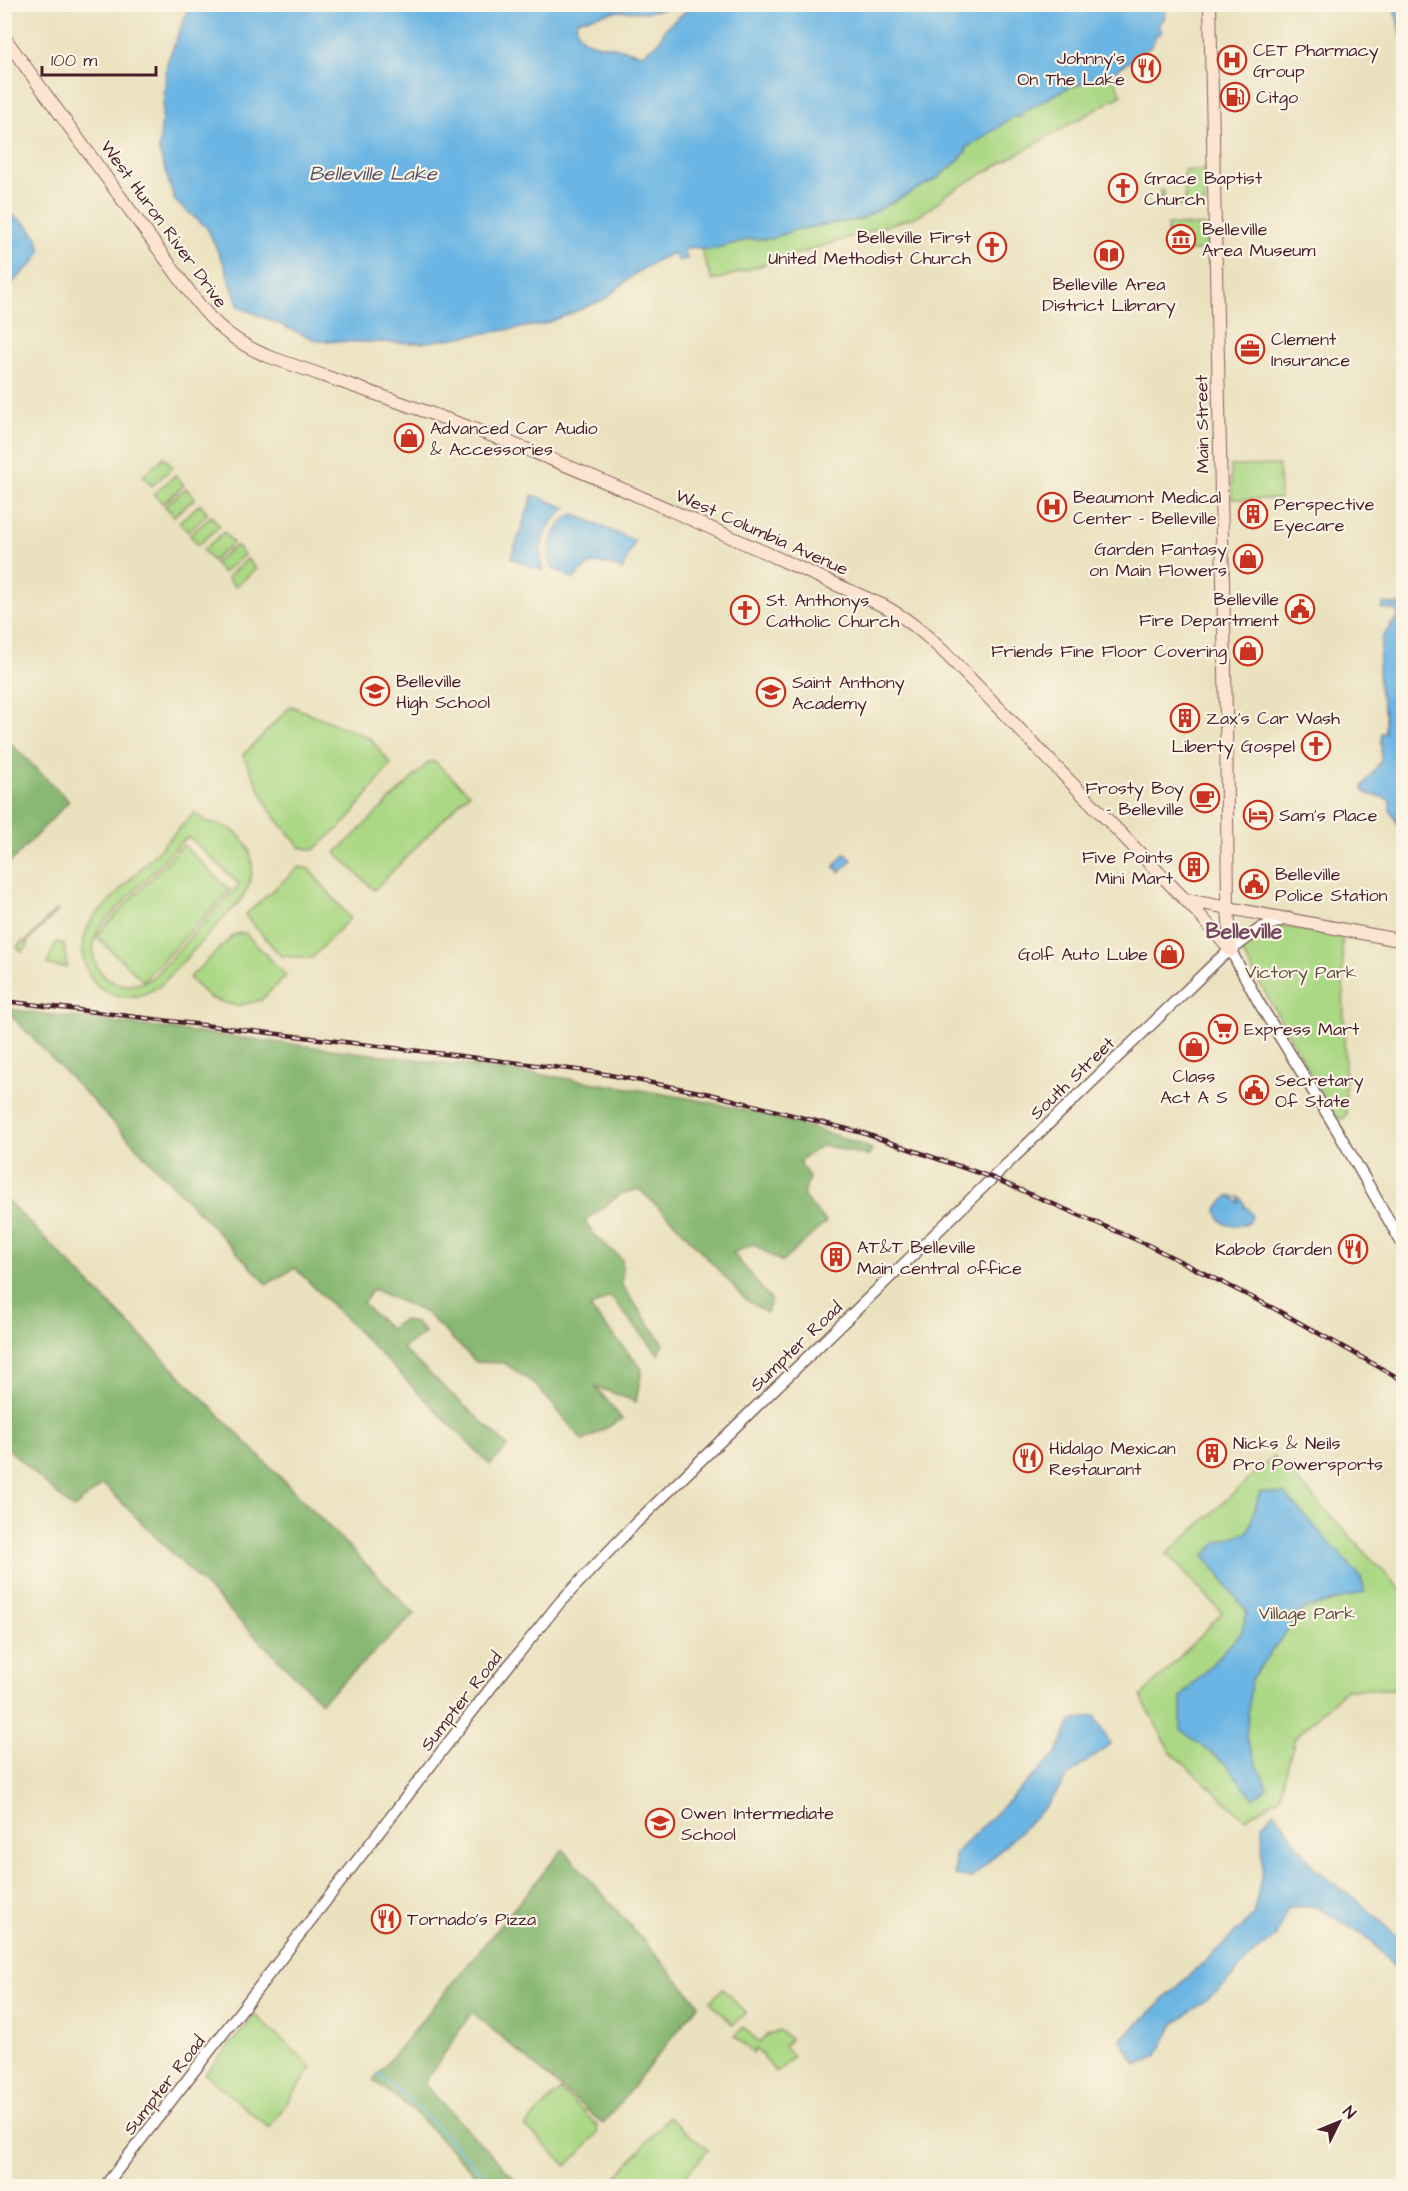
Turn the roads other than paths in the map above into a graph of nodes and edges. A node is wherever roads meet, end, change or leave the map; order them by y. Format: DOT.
graph roads {
  1 [pos="1210,4"];
  2 [pos="4,37"];
  3 [pos="370,392"];
  4 [pos="1185,900"];
  5 [pos="1228,908"];
  6 [pos="1288,918"];
  7 [pos="1404,941"];
  8 [pos="1231,951"];
  9 [pos="1404,1247"];
  10 [pos="891,1277"];
  11 [pos="105,2187"];
  1 -- 5 [label="main road, Main Street"];
  2 -- 3 [label="main road, West Huron River Drive"];
  3 -- 4 [label="main road, West Columbia Avenue"];
  4 -- 5 [label="main road"];
  4 -- 8 [label="main road, West Columbia Avenue"];
  5 -- 6 [label="main road"];
  5 -- 8 [label="main road, Main Street"];
  6 -- 7 [label="main road"];
  6 -- 8 [label="street, South Street"];
  8 -- 9 [label="street"];
  8 -- 10 [label="street, South Street"];
  10 -- 11 [label="street, Sumpter Road"];
}
